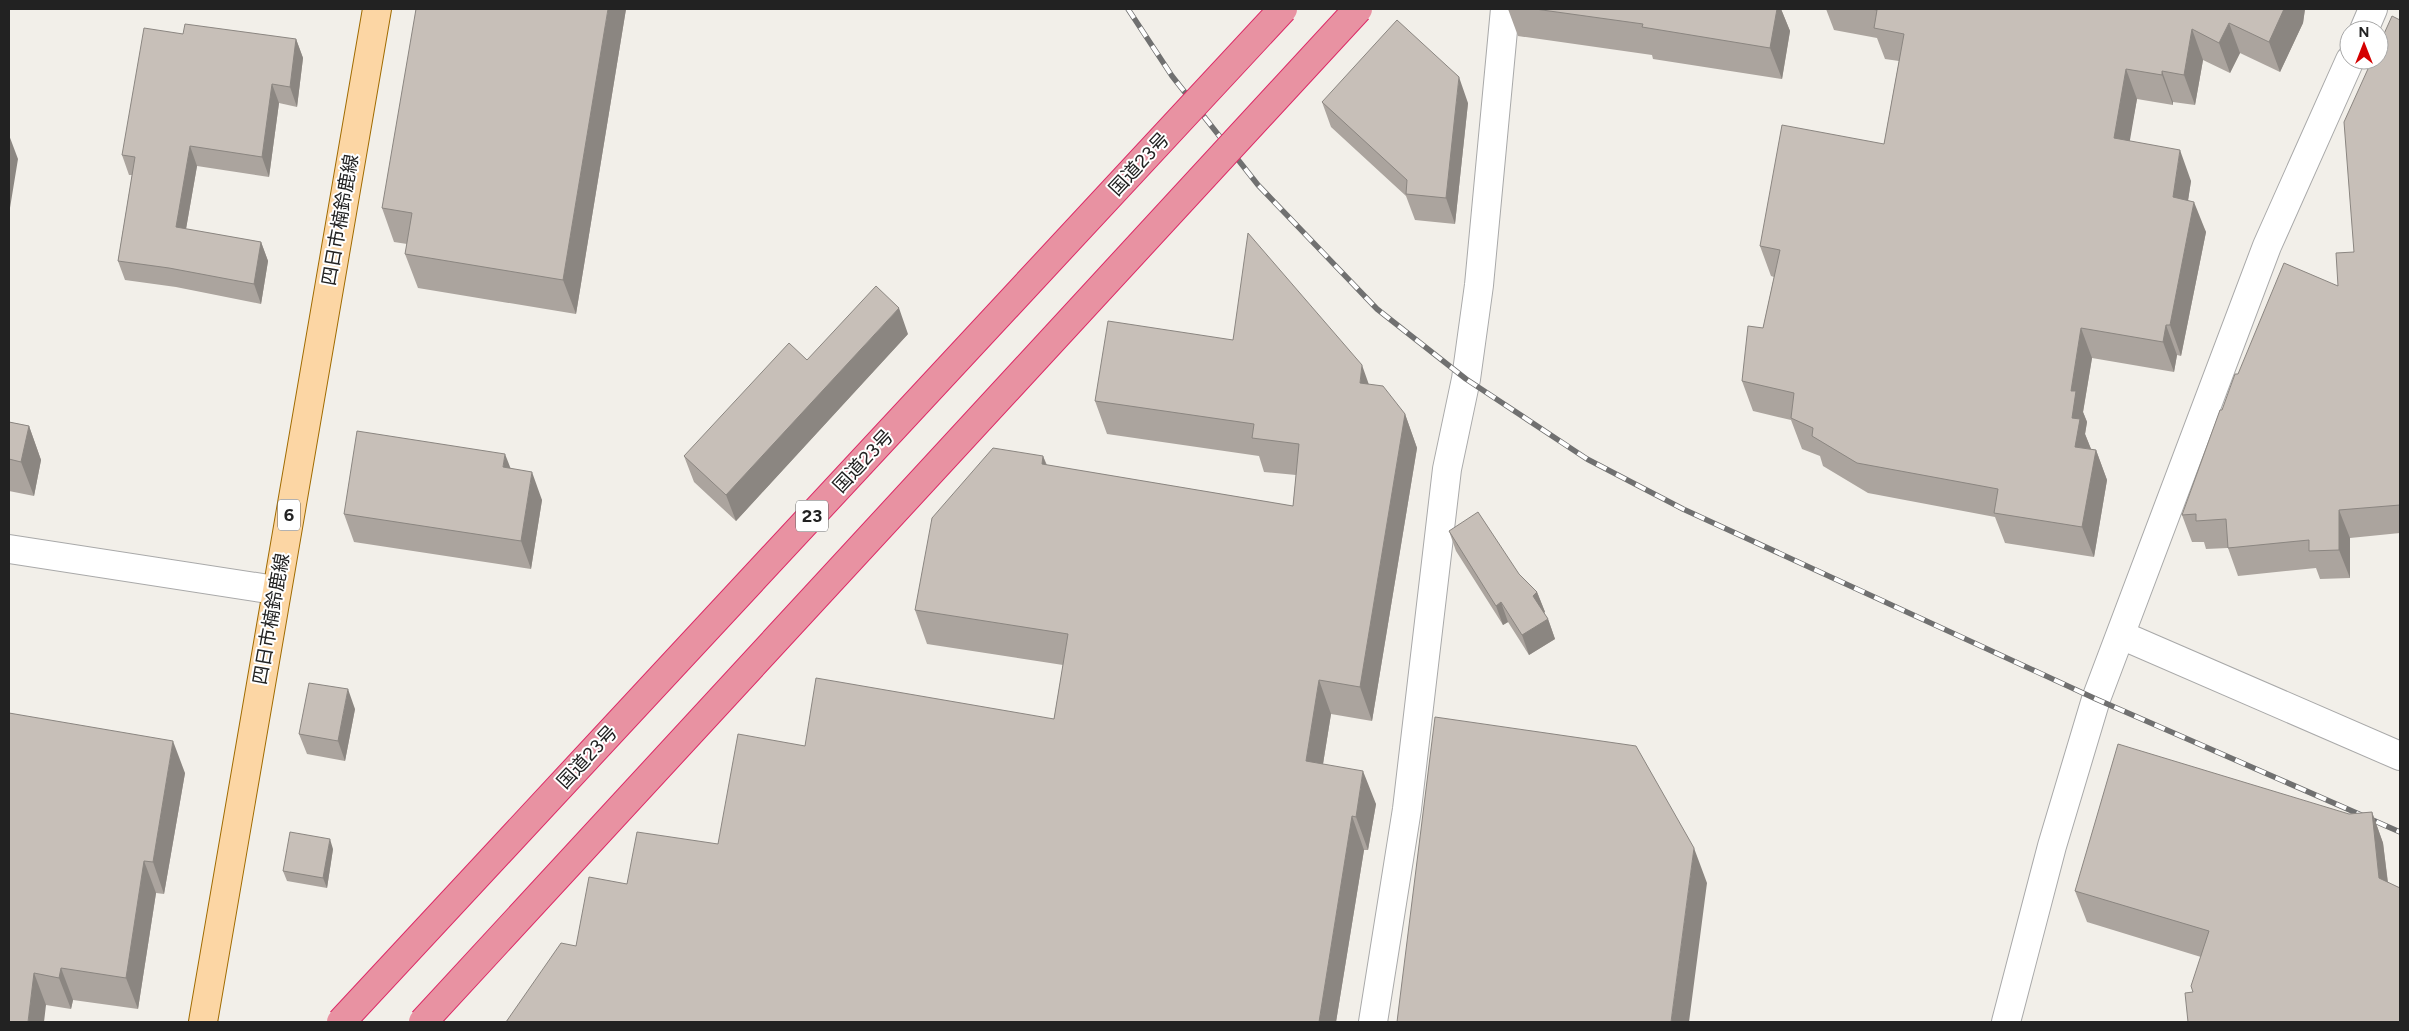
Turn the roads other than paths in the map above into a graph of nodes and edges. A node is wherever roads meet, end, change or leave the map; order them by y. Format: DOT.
graph roads {
  1 [pos="377,9"];
  2 [pos="1283,9"];
  3 [pos="1358,9"];
  4 [pos="1505,9"];
  5 [pos="2346,70"];
  6 [pos="9,549"];
  7 [pos="276,590"];
  8 [pos="2121,635"];
  9 [pos="2400,756"];
  10 [pos="203,1022"];
  11 [pos="341,1022"];
  12 [pos="423,1022"];
  13 [pos="1373,1022"];
  14 [pos="2006,1022"];
  1 -- 7 [label="main road, 四日市楠鈴鹿線 / 6"];
  2 -- 11 [label="highway, 国道23号 / 23, bridge"];
  3 -- 12 [label="highway, bridge"];
  4 -- 13 [label="street"];
  5 -- 8 [label="street"];
  6 -- 7 [label="street"];
  7 -- 10 [label="main road, 四日市楠鈴鹿線 / 6"];
  8 -- 9 [label="street"];
  8 -- 14 [label="street"];
}
